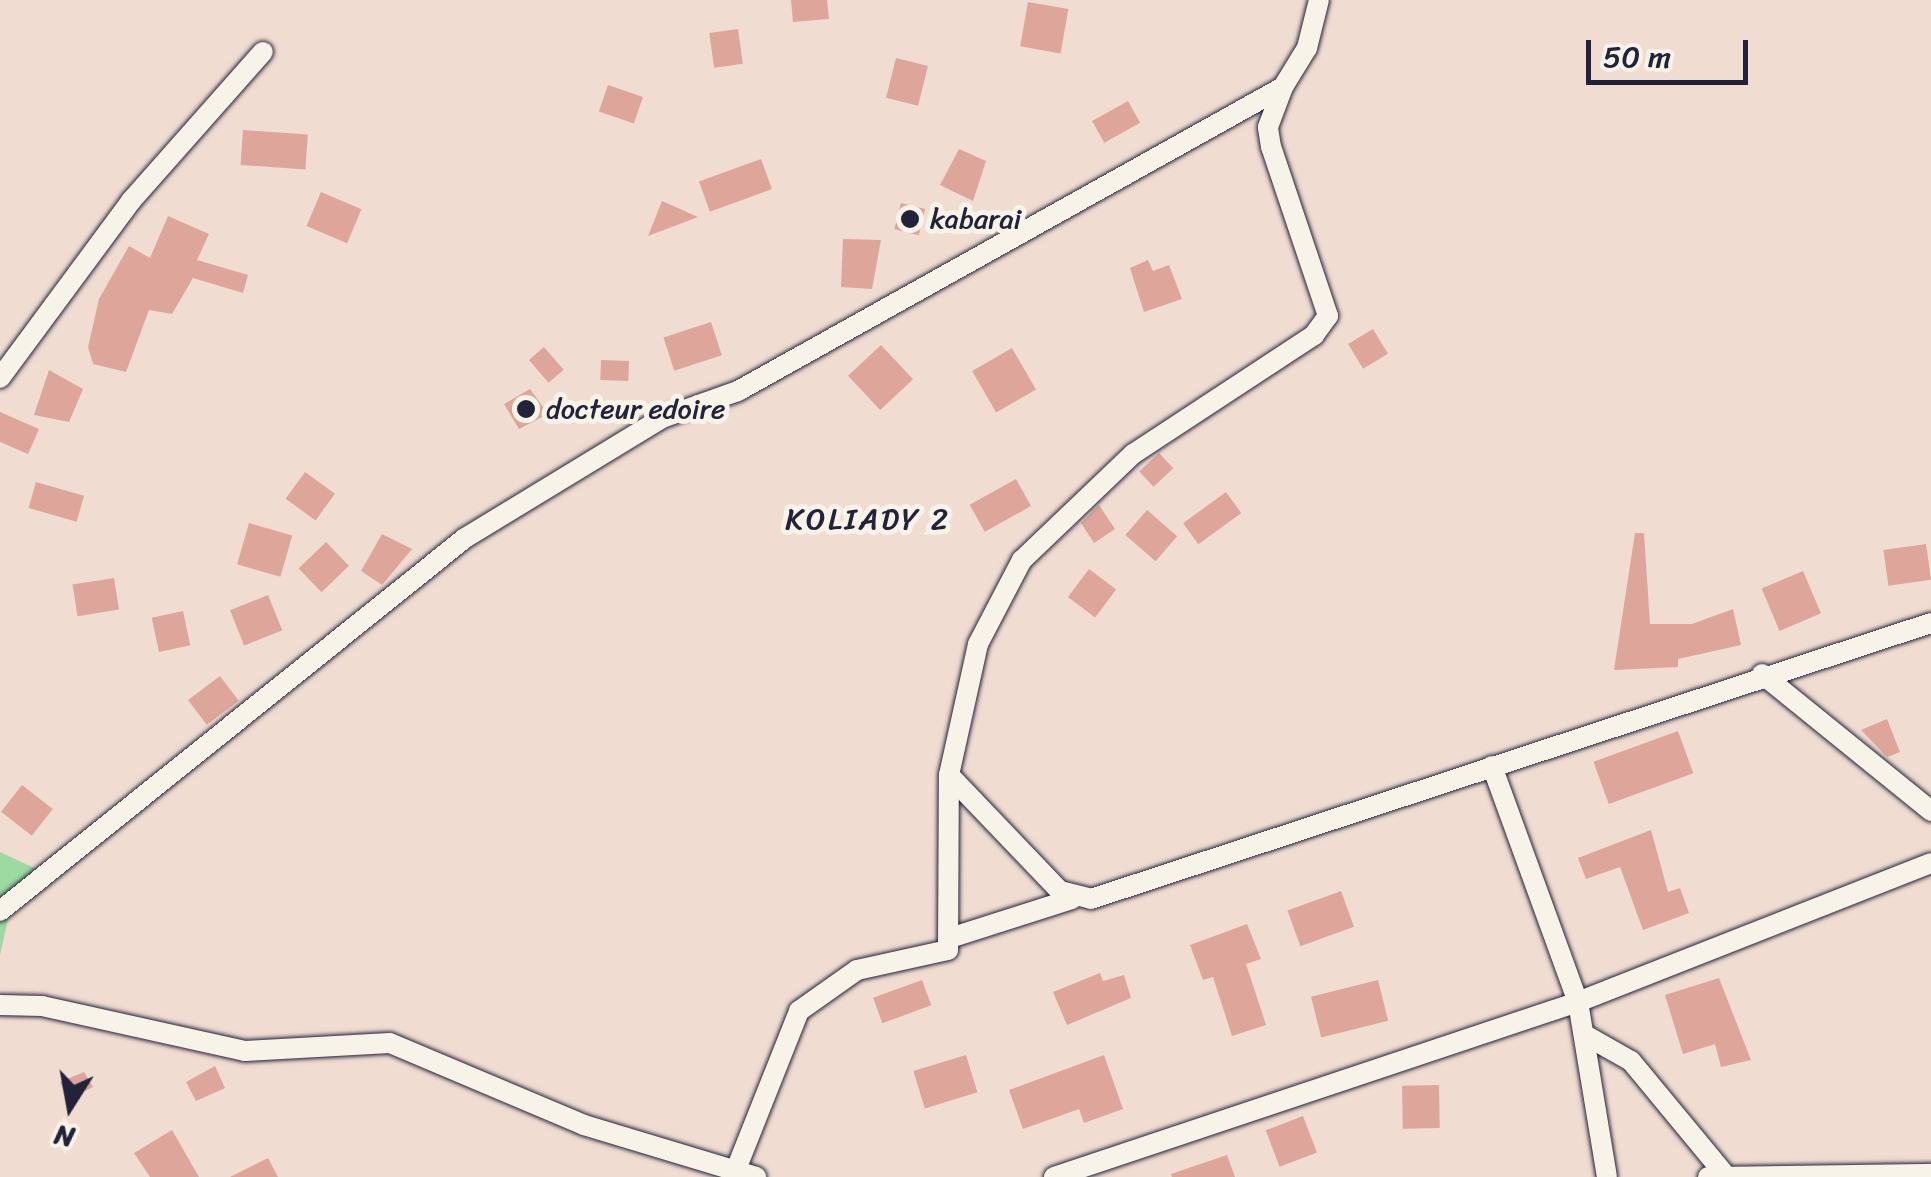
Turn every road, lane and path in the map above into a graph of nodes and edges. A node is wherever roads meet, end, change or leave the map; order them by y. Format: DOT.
graph roads {
  1 [pos="1319,0"];
  2 [pos="264,52"];
  3 [pos="1282,86"];
  4 [pos="0,378"];
  5 [pos="1931,623"];
  6 [pos="1762,674"];
  7 [pos="1492,766"];
  8 [pos="949,775"];
  9 [pos="1931,811"];
  10 [pos="1931,863"];
  11 [pos="1072,899"];
  12 [pos="0,911"];
  13 [pos="950,938"];
  14 [pos="1578,1002"];
  15 [pos="0,1005"];
  16 [pos="1585,1035"];
  17 [pos="743,1174"];
  18 [pos="1931,1174"];
  19 [pos="1054,1177"];
  20 [pos="1607,1177"];
  21 [pos="1708,1177"];
  22 [pos="1727,1177"];
  1 -- 3 [label="street"];
  2 -- 4 [label="street"];
  3 -- 8 [label="street"];
  3 -- 12 [label="street"];
  5 -- 6 [label="street"];
  6 -- 7 [label="street"];
  6 -- 9 [label="street"];
  7 -- 11 [label="street"];
  7 -- 14 [label="street"];
  8 -- 11 [label="street"];
  8 -- 13 [label="street"];
  10 -- 14 [label="street"];
  11 -- 13 [label="street"];
  13 -- 17 [label="street"];
  14 -- 16 [label="street"];
  14 -- 19 [label="street"];
  15 -- 17 [label="street"];
  16 -- 20 [label="street"];
  16 -- 22 [label="street"];
  18 -- 22 [label="street"];
  21 -- 22 [label="street"];
}
